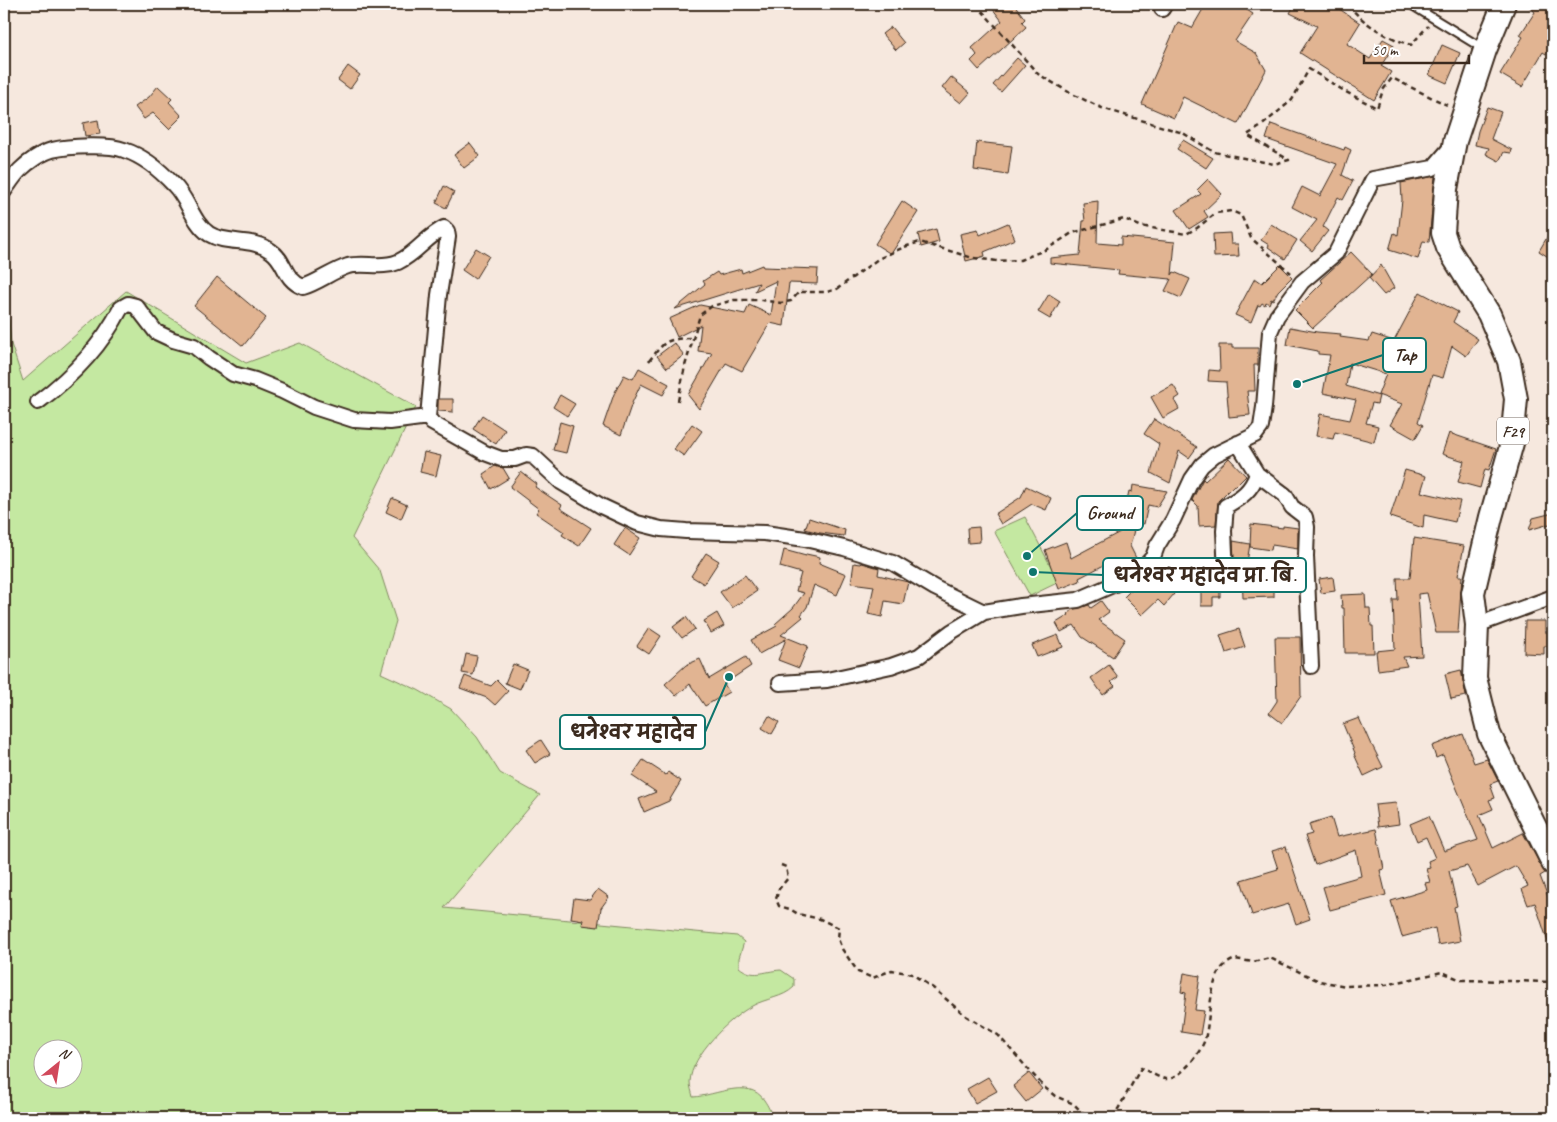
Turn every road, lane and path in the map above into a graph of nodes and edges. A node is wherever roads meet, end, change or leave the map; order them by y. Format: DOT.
graph roads {
  1 [pos="976,4"];
  2 [pos="1352,4"];
  3 [pos="1410,4"];
  4 [pos="1504,4"];
  5 [pos="1434,18"];
  6 [pos="1485,50"];
  7 [pos="1464,114"];
  8 [pos="1455,141"];
  9 [pos="4,191"];
  10 [pos="1302,282"];
  11 [pos="693,338"];
  12 [pos="649,361"];
  13 [pos="678,401"];
  14 [pos="38,402"];
  15 [pos="428,417"];
  16 [pos="1238,443"];
  17 [pos="1257,474"];
  18 [pos="1226,574"];
  19 [pos="1553,597"];
  20 [pos="984,612"];
  21 [pos="1477,625"];
  22 [pos="1311,666"];
  23 [pos="780,683"];
  24 [pos="1553,863"];
  25 [pos="781,865"];
  26 [pos="1553,982"];
  27 [pos="1087,1118"];
  28 [pos="1112,1118"];
  1 -- 7 [label="path"];
  2 -- 5 [label="path"];
  3 -- 5 [label="lane"];
  4 -- 6 [label="main road, F29"];
  5 -- 6 [label="lane"];
  6 -- 7 [label="main road, F29"];
  7 -- 8 [label="main road, F29"];
  8 -- 10 [label="street"];
  8 -- 21 [label="main road, F29"];
  9 -- 15 [label="street"];
  10 -- 11 [label="path"];
  10 -- 16 [label="street"];
  11 -- 12 [label="path"];
  11 -- 13 [label="path"];
  14 -- 15 [label="street"];
  15 -- 20 [label="street"];
  16 -- 17 [label="street"];
  16 -- 20 [label="street"];
  17 -- 18 [label="street"];
  17 -- 22 [label="street"];
  19 -- 21 [label="street"];
  20 -- 23 [label="street"];
  21 -- 24 [label="main road, F29"];
  25 -- 27 [label="path"];
  26 -- 28 [label="path"];
}
